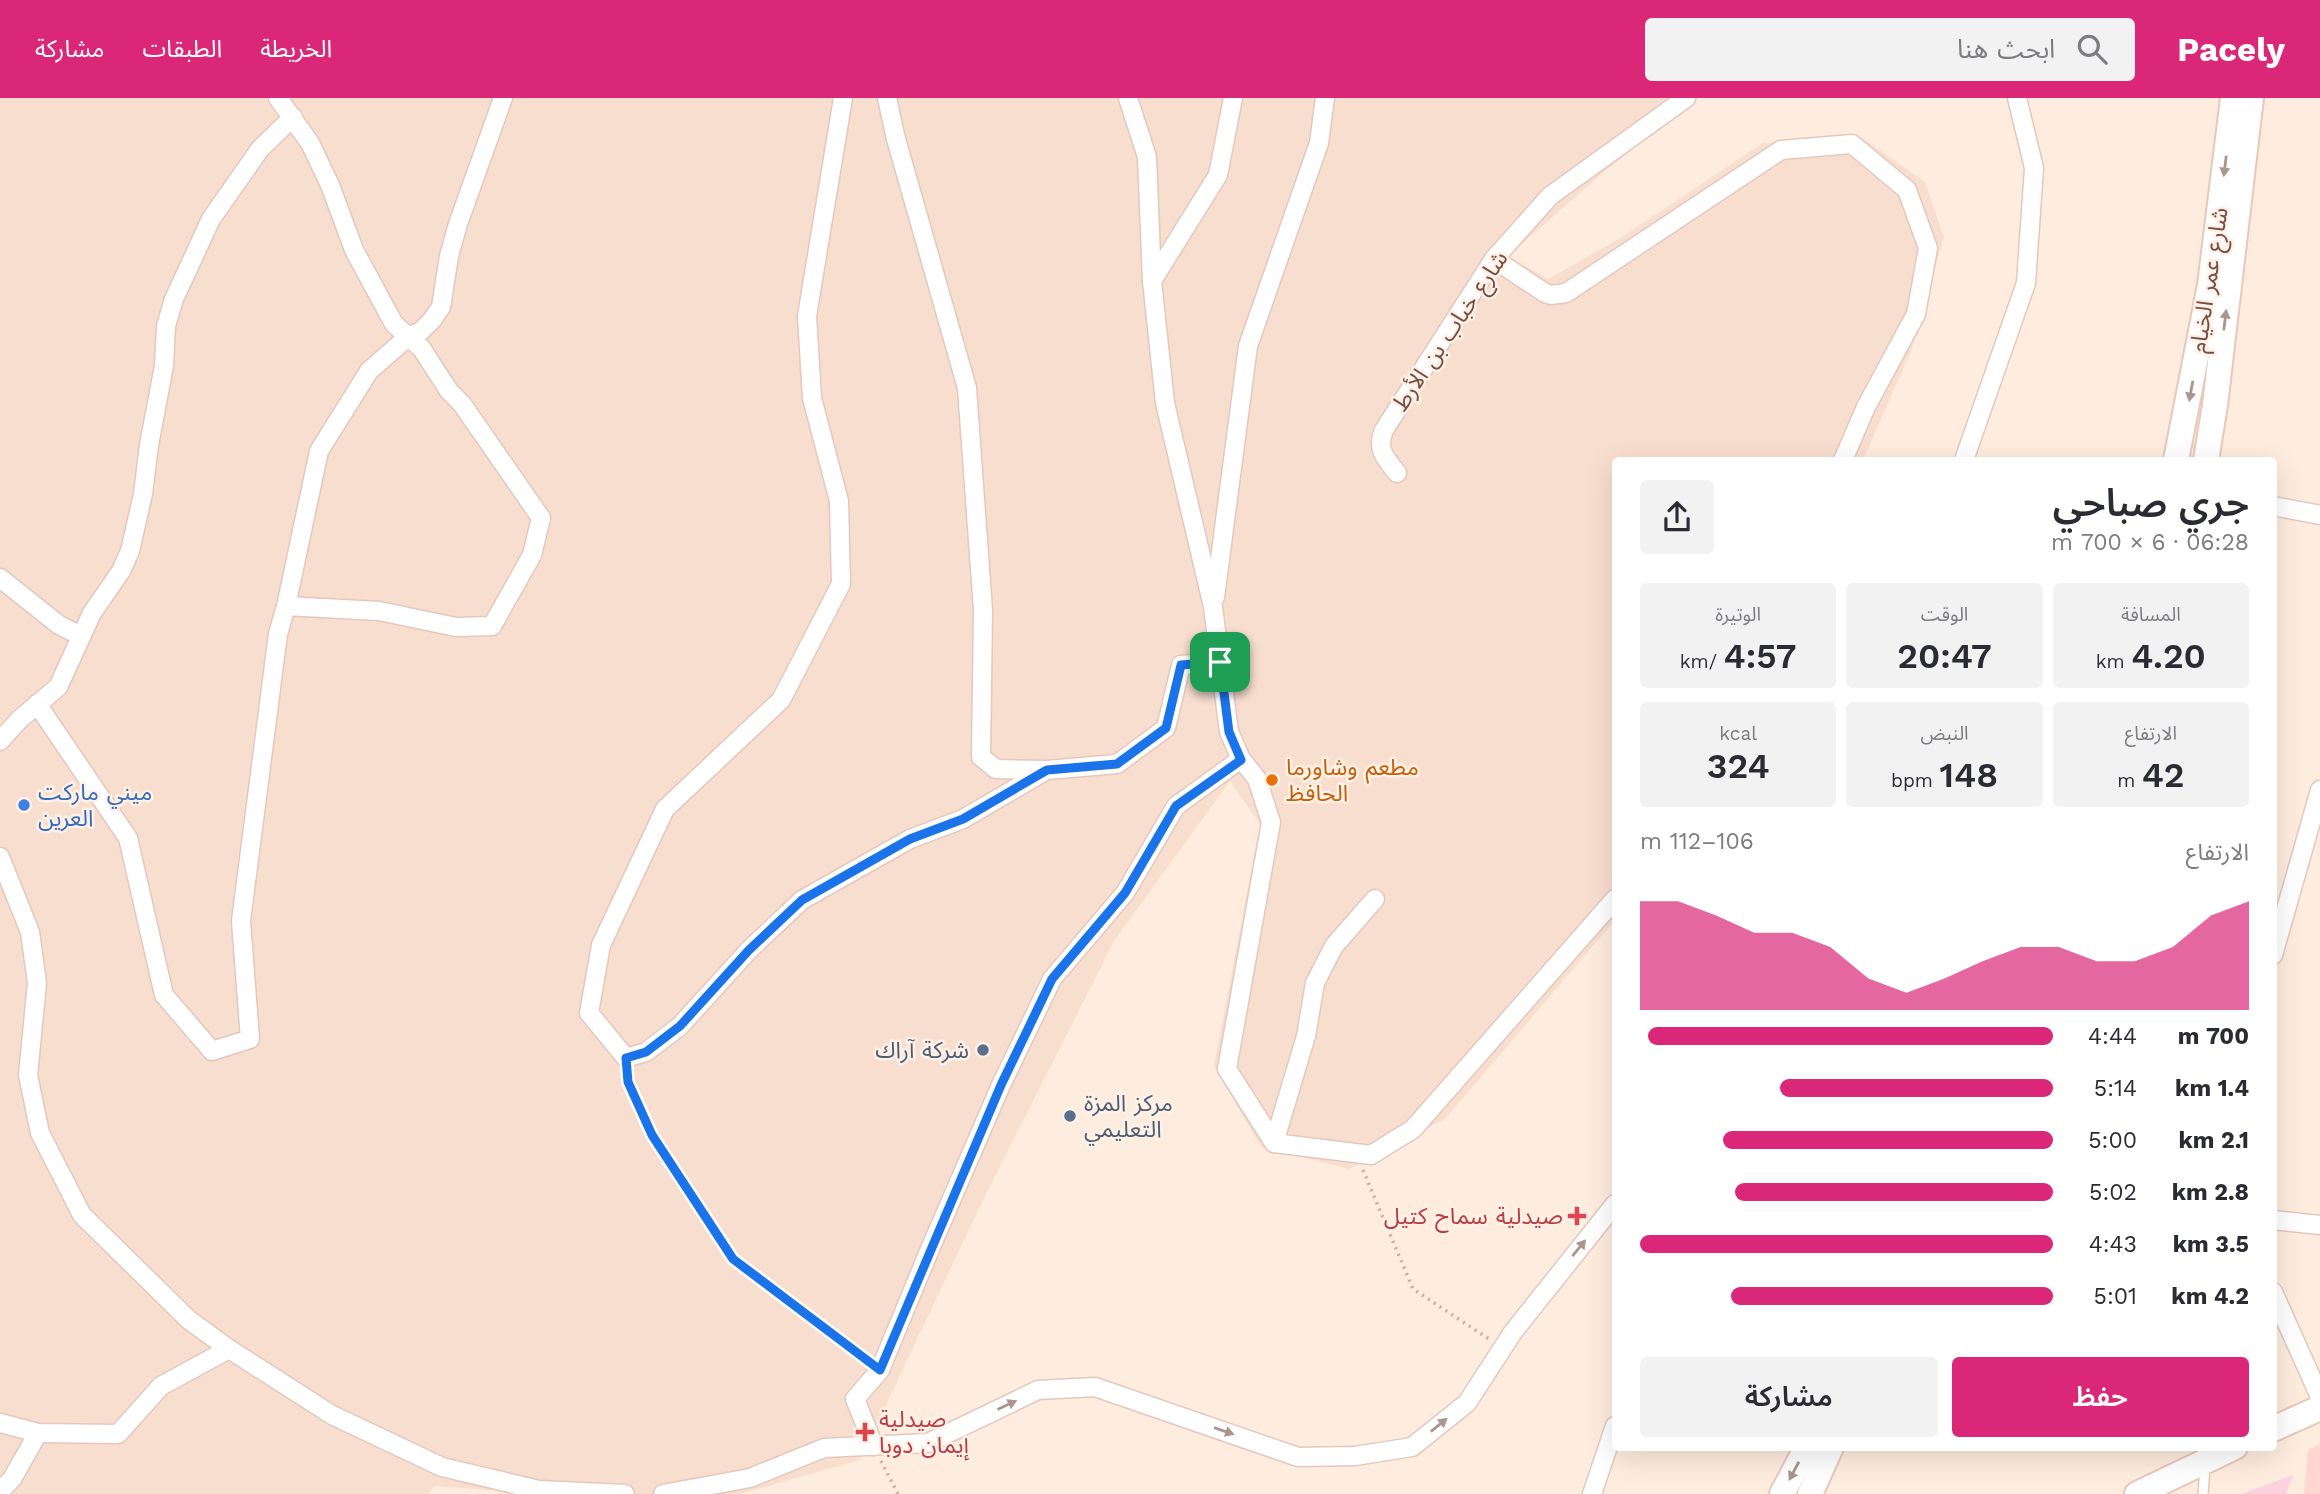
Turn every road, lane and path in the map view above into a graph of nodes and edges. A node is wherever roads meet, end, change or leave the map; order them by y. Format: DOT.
graph roads {
  1 [pos="278,98"];
  2 [pos="503,98"];
  3 [pos="843,98"];
  4 [pos="887,98"];
  5 [pos="1128,98"];
  6 [pos="1233,98"];
  7 [pos="1325,98"];
  8 [pos="1686,98"];
  9 [pos="2017,98"];
  10 [pos="2233,98"];
  11 [pos="2252,98"];
  12 [pos="293,117"];
  13 [pos="1494,259"];
  14 [pos="1152,281"];
  15 [pos="409,337"];
  16 [pos="1844,457"];
  17 [pos="1965,457"];
  18 [pos="2177,457"];
  19 [pos="2206,457"];
  20 [pos="1397,473"];
  21 [pos="2277,507"];
  22 [pos="2320,515"];
  23 [pos="0,578"];
  24 [pos="286,606"];
  25 [pos="1213,607"];
  26 [pos="81,636"];
  27 [pos="1220,662"];
  28 [pos="37,704"];
  29 [pos="0,741"];
  30 [pos="1241,760"];
  31 [pos="1047,770"];
  32 [pos="2320,790"];
  33 [pos="0,857"];
  34 [pos="1375,899"];
  35 [pos="1612,902"];
  36 [pos="2277,941"];
  37 [pos="626,1058"];
  38 [pos="1274,1143"];
  39 [pos="1356,1153"];
  40 [pos="1612,1208"];
  41 [pos="2277,1220"];
  42 [pos="2320,1225"];
  43 [pos="2277,1301"];
  44 [pos="1502,1348"];
  45 [pos="229,1349"];
  46 [pos="880,1370"];
  47 [pos="2320,1397"];
  48 [pos="2320,1408"];
  49 [pos="0,1423"];
  50 [pos="2277,1428"];
  51 [pos="38,1433"];
  52 [pos="1612,1435"];
  53 [pos="874,1447"];
  54 [pos="1805,1451"];
  55 [pos="1829,1451"];
  56 [pos="2226,1451"];
  57 [pos="2205,1461"];
  58 [pos="0,1491"];
  59 [pos="625,1494"];
  60 [pos="663,1494"];
  61 [pos="898,1494"];
  62 [pos="1592,1494"];
  63 [pos="1782,1494"];
  64 [pos="1810,1494"];
  65 [pos="2137,1494"];
  66 [pos="2203,1494"];
  1 -- 12 [label="street"];
  2 -- 15 [label="street"];
  3 -- 37 [label="street"];
  4 -- 31 [label="street"];
  5 -- 14 [label="street"];
  6 -- 14 [label="street"];
  7 -- 25 [label="street"];
  8 -- 13 [label="street, شارع خباب بن الأرط"];
  9 -- 17 [label="street"];
  10 -- 18 [label="street, شارع عمر الخيام, one-way"];
  19 -- 11 [label="street, شارع عمر الخيام, one-way"];
  12 -- 15 [label="street"];
  12 -- 26 [label="street"];
  13 -- 16 [label="street"];
  13 -- 20 [label="street, شارع خباب بن الأرط"];
  14 -- 25 [label="street"];
  15 -- 24 [label="street"];
  15 -- 24 [label="street"];
  21 -- 22 [label="street"];
  23 -- 26 [label="street"];
  24 -- 28 [label="street"];
  25 -- 27 [label="street"];
  26 -- 28 [label="street"];
  27 -- 30 [label="street"];
  27 -- 31 [label="street"];
  28 -- 29 [label="street"];
  30 -- 38 [label="street"];
  30 -- 46 [label="street"];
  31 -- 37 [label="street"];
  32 -- 36 [label="street"];
  33 -- 45 [label="street"];
  34 -- 38 [label="street"];
  35 -- 39 [label="street"];
  37 -- 46 [label="path"];
  38 -- 39 [label="street"];
  39 -- 44 [label="path"];
  44 -- 40 [label="street, one-way"];
  41 -- 42 [label="street"];
  43 -- 47 [label="street"];
  53 -- 44 [label="street, one-way"];
  45 -- 51 [label="street"];
  45 -- 59 [label="street"];
  46 -- 53 [label="street"];
  48 -- 50 [label="street"];
  49 -- 51 [label="street"];
  51 -- 58 [label="street"];
  52 -- 62 [label="street"];
  53 -- 60 [label="street"];
  53 -- 61 [label="path"];
  54 -- 63 [label="street, one-way"];
  55 -- 64 [label="street"];
  56 -- 57 [label="street"];
  57 -- 65 [label="street"];
  57 -- 66 [label="lane"];
}
